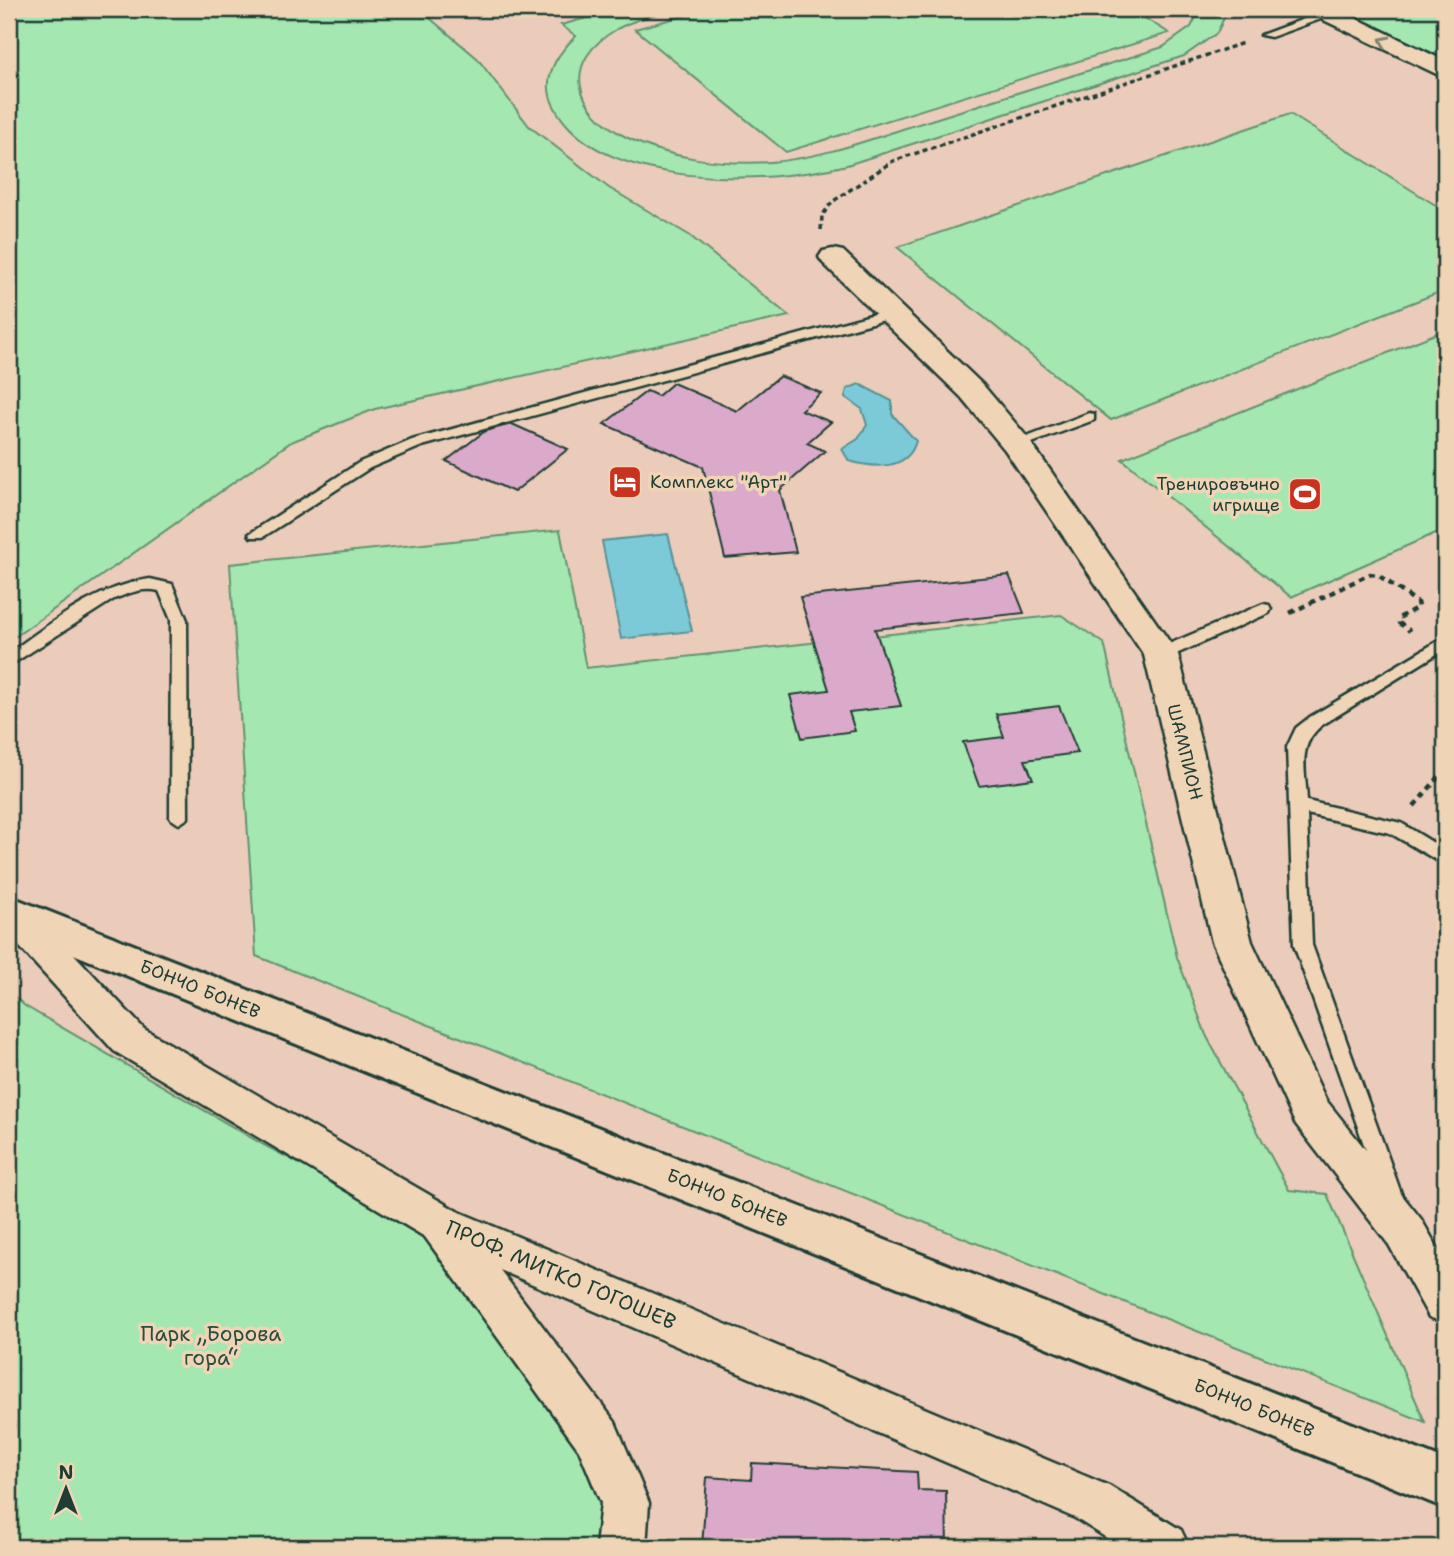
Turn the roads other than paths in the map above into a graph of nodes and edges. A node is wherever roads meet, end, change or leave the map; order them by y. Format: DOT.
graph roads {
  1 [pos="1324,11"];
  2 [pos="1267,35"];
  3 [pos="1445,71"];
  4 [pos="833,257"];
  5 [pos="894,313"];
  6 [pos="1089,417"];
  7 [pos="1016,444"];
  8 [pos="257,534"];
  9 [pos="1263,609"];
  10 [pos="1439,646"];
  11 [pos="1161,654"];
  12 [pos="9,661"];
  13 [pos="1299,806"];
  14 [pos="178,818"];
  15 [pos="1445,858"];
  16 [pos="11,913"];
  17 [pos="441,1224"];
  18 [pos="1405,1232"];
  19 [pos="1445,1303"];
  20 [pos="1445,1484"];
  21 [pos="621,1547"];
  22 [pos="1164,1547"];
  1 -- 2 [label="lane"];
  3 -- 1 [label="street, one-way"];
  4 -- 5 [label="street, ШАМПИОН"];
  5 -- 7 [label="street, ШАМПИОН"];
  5 -- 8 [label="lane"];
  6 -- 7 [label="lane"];
  7 -- 11 [label="street, ШАМПИОН"];
  9 -- 11 [label="lane"];
  10 -- 13 [label="lane"];
  11 -- 18 [label="street, ШАМПИОН"];
  12 -- 14 [label="lane"];
  13 -- 15 [label="lane"];
  13 -- 18 [label="lane"];
  16 -- 17 [label="street, ПРОФ. МИТКО ГОГОШЕВ"];
  16 -- 20 [label="street, БОНЧО БОНЕВ"];
  17 -- 21 [label="street"];
  17 -- 22 [label="street, ПРОФ. МИТКО ГОГОШЕВ"];
  18 -- 19 [label="street, ШАМПИОН"];
}
